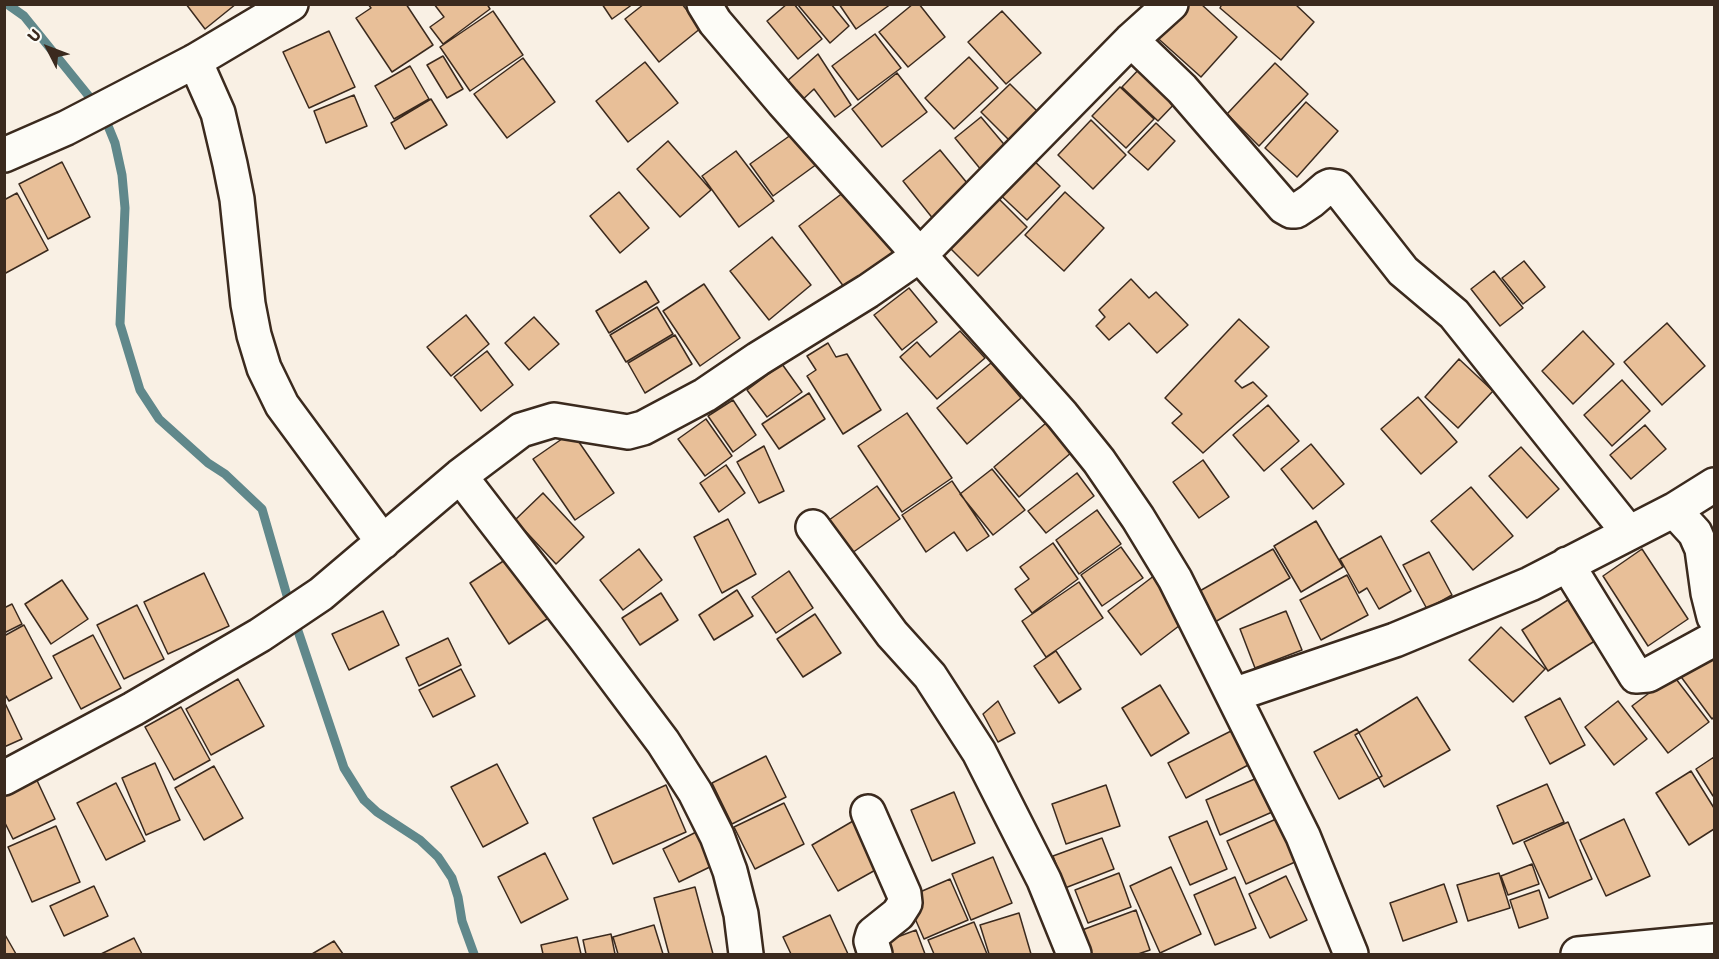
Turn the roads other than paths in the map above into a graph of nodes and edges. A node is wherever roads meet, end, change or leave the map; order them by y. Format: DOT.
graph roads {
  1 [pos="291,4"];
  2 [pos="704,4"];
  3 [pos="1171,4"];
  4 [pos="1131,40"];
  5 [pos="195,61"];
  6 [pos="4,154"];
  7 [pos="920,255"];
  8 [pos="460,476"];
  9 [pos="1714,484"];
  10 [pos="1674,510"];
  11 [pos="813,527"];
  12 [pos="1629,533"];
  13 [pos="383,542"];
  14 [pos="1567,564"];
  15 [pos="1714,617"];
  16 [pos="1714,639"];
  17 [pos="1233,695"];
  18 [pos="4,778"];
  19 [pos="868,812"];
  20 [pos="1714,941"];
  21 [pos="746,954"];
  22 [pos="875,954"];
  23 [pos="1074,954"];
  24 [pos="1351,954"];
  25 [pos="1578,954"];
  1 -- 5 [label="street"];
  2 -- 7 [label="street"];
  3 -- 4 [label="street"];
  4 -- 7 [label="street"];
  4 -- 12 [label="street"];
  5 -- 6 [label="street"];
  5 -- 13 [label="street"];
  7 -- 8 [label="street"];
  7 -- 17 [label="street"];
  8 -- 13 [label="street"];
  8 -- 21 [label="street"];
  9 -- 10 [label="street"];
  10 -- 12 [label="street"];
  10 -- 15 [label="street"];
  11 -- 23 [label="street"];
  12 -- 14 [label="street"];
  13 -- 18 [label="street"];
  14 -- 16 [label="street"];
  14 -- 17 [label="street"];
  17 -- 24 [label="street"];
  19 -- 22 [label="street"];
  20 -- 25 [label="street"];
}
